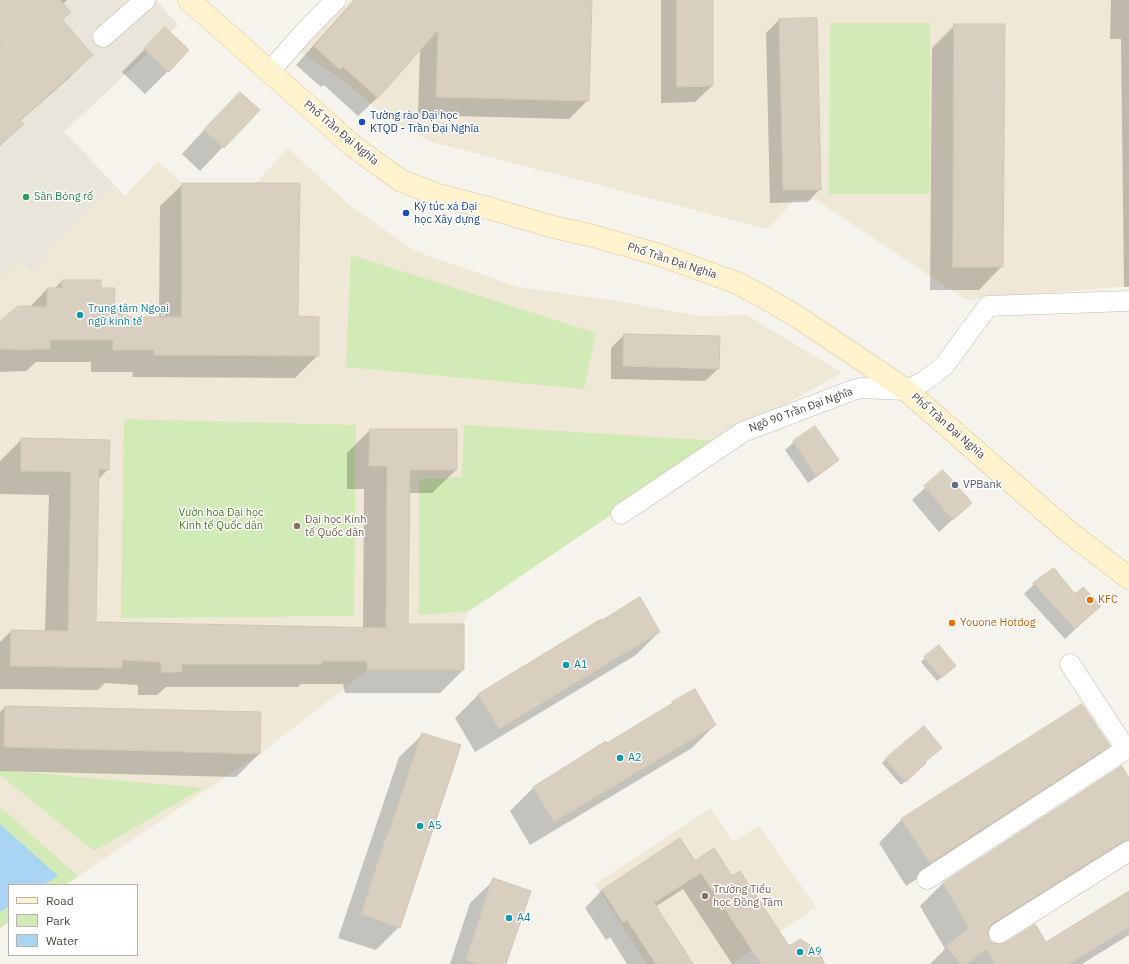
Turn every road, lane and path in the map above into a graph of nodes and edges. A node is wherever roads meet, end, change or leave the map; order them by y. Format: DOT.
graph roads {
  1 [pos="145,0"];
  2 [pos="189,0"];
  3 [pos="336,0"];
  4 [pos="103,37"];
  5 [pos="270,71"];
  6 [pos="1129,301"];
  7 [pos="906,390"];
  8 [pos="620,514"];
  9 [pos="1129,578"];
  10 [pos="1070,664"];
  11 [pos="1127,751"];
  12 [pos="1129,851"];
  13 [pos="928,879"];
  14 [pos="999,934"];
  1 -- 4 [label="street"];
  2 -- 5 [label="street, Phố Trần Đại Nghĩa"];
  3 -- 5 [label="street"];
  5 -- 7 [label="street, Phố Trần Đại Nghĩa"];
  6 -- 7 [label="street"];
  7 -- 8 [label="street, Ngõ 90 Trần Đại Nghĩa"];
  7 -- 9 [label="street, Phố Trần Đại Nghĩa"];
  10 -- 11 [label="street"];
  11 -- 13 [label="street"];
  12 -- 14 [label="street"];
}
